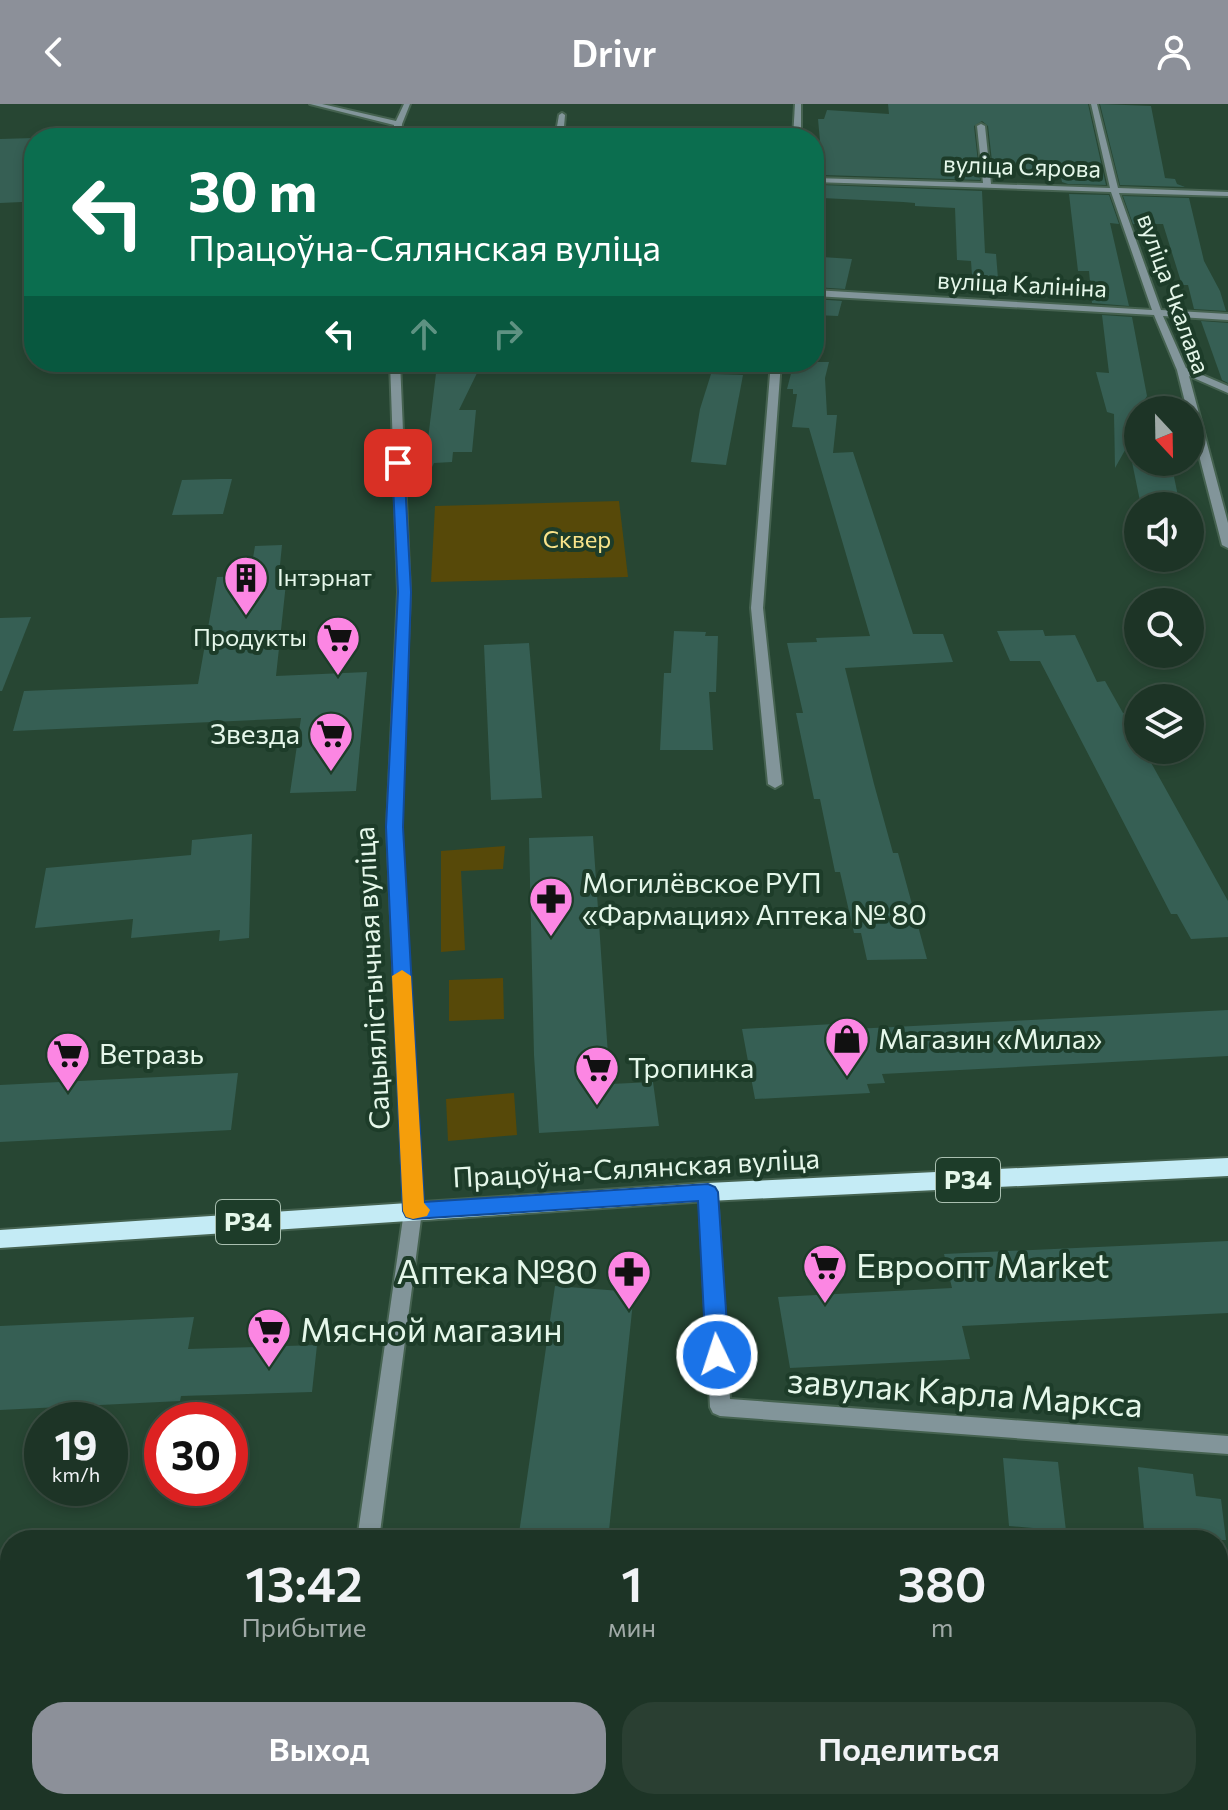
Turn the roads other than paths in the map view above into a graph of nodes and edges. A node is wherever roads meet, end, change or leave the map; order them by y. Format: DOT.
graph roads {
  1 [pos="313,104"];
  2 [pos="407,104"];
  3 [pos="798,104"];
  4 [pos="1094,104"];
  5 [pos="365,105"];
  6 [pos="340,109"];
  7 [pos="562,115"];
  8 [pos="398,124"];
  9 [pos="981,126"];
  10 [pos="398,128"];
  11 [pos="560,128"];
  12 [pos="797,128"];
  13 [pos="824,180"];
  14 [pos="987,186"];
  15 [pos="1115,191"];
  16 [pos="1228,194"];
  17 [pos="824,294"];
  18 [pos="1157,312"];
  19 [pos="1228,317"];
  20 [pos="1182,370"];
  21 [pos="395,372"];
  22 [pos="775,372"];
  23 [pos="1228,390"];
  24 [pos="1228,545"];
  25 [pos="775,784"];
  26 [pos="1228,1167"];
  27 [pos="708,1192"];
  28 [pos="413,1211"];
  29 [pos="0,1239"];
  30 [pos="1228,1445"];
  31 [pos="369,1530"];
  1 -- 6 [label="street"];
  2 -- 8 [label="street"];
  3 -- 12 [label="street"];
  4 -- 15 [label="street, вуліца Чкалава"];
  5 -- 6 [label="street"];
  6 -- 8 [label="street"];
  7 -- 11 [label="street"];
  8 -- 10 [label="street"];
  9 -- 14 [label="street"];
  13 -- 14 [label="street, вуліца Сярова"];
  14 -- 15 [label="street, вуліца Сярова"];
  15 -- 16 [label="street, вуліца Сярова"];
  15 -- 18 [label="street, вуліца Чкалава"];
  17 -- 18 [label="street, вуліца Калініна"];
  18 -- 19 [label="street, вуліца Калініна"];
  18 -- 20 [label="street, вуліца Чкалава"];
  20 -- 23 [label="street"];
  20 -- 24 [label="street, вуліца Чкалава"];
  21 -- 28 [label="street, Сацыялістычная вуліца"];
  22 -- 25 [label="street"];
  26 -- 27 [label="main road, Працоўна-Сялянская вуліца / Р34"];
  27 -- 28 [label="main road, Працоўна-Сялянская вуліца / Р34"];
  27 -- 30 [label="street, завулак Карла Маркса"];
  28 -- 29 [label="main road, Працоўна-Сялянская вуліца / Р34"];
  28 -- 31 [label="street, Сацыялістычная вуліца"];
}
